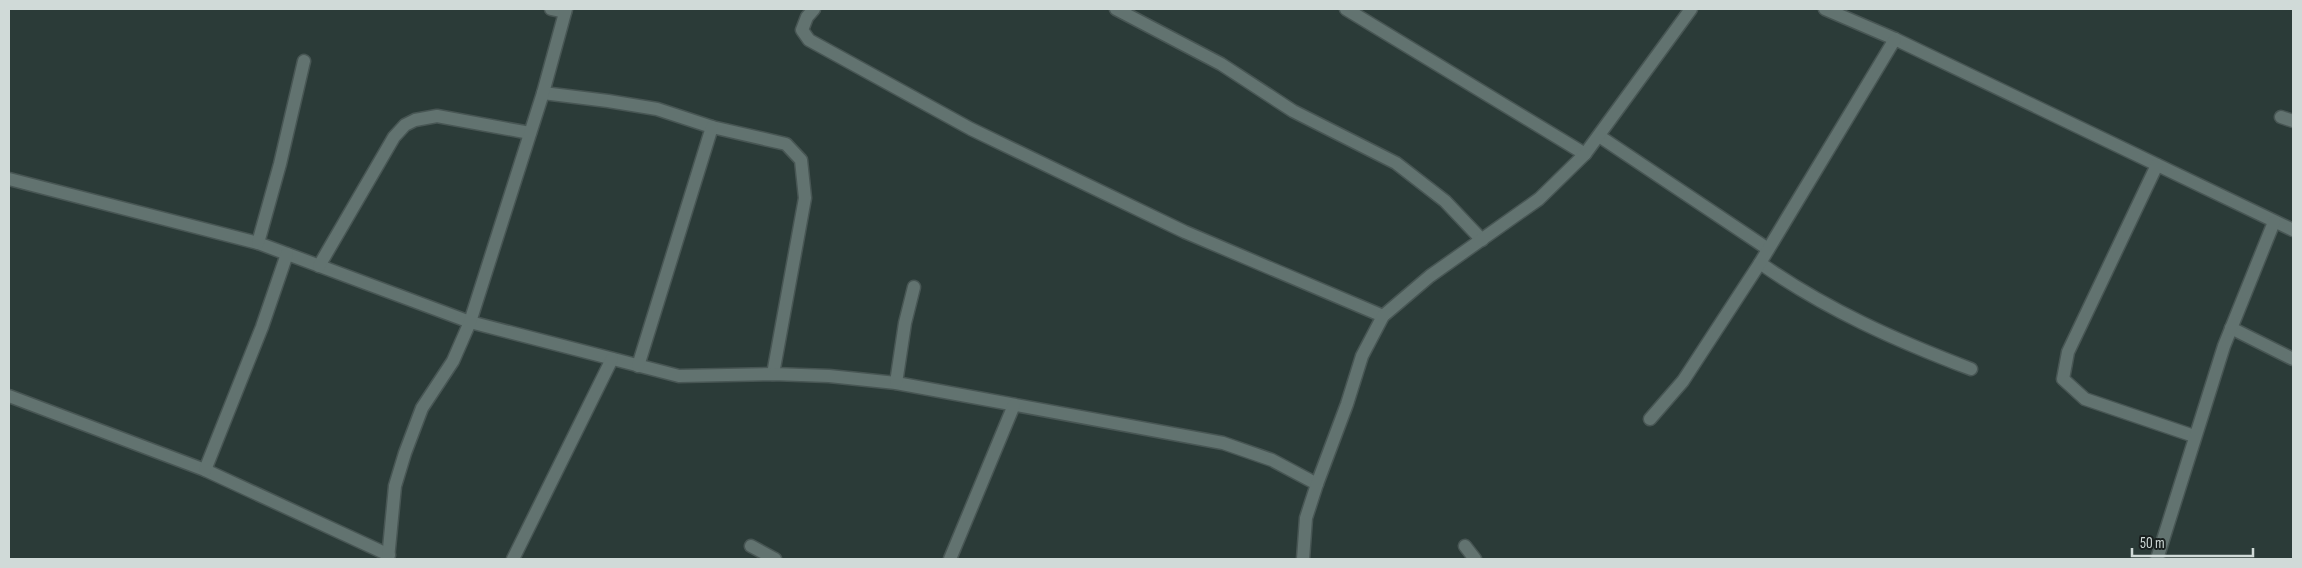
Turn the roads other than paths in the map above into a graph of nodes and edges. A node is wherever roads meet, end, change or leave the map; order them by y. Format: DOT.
graph roads {
  1 [pos="551,9"];
  2 [pos="814,9"];
  3 [pos="1116,9"];
  4 [pos="1346,9"];
  5 [pos="1691,9"];
  6 [pos="1825,9"];
  7 [pos="566,10"];
  8 [pos="1895,39"];
  9 [pos="304,60"];
  10 [pos="543,93"];
  11 [pos="712,126"];
  12 [pos="530,133"];
  13 [pos="1599,136"];
  14 [pos="1585,154"];
  15 [pos="2157,165"];
  16 [pos="9,180"];
  17 [pos="2274,222"];
  18 [pos="2293,230"];
  19 [pos="1482,240"];
  20 [pos="258,243"];
  21 [pos="1768,249"];
  22 [pos="288,254"];
  23 [pos="1760,262"];
  24 [pos="319,266"];
  25 [pos="914,287"];
  26 [pos="1383,316"];
  27 [pos="470,322"];
  28 [pos="2231,328"];
  29 [pos="612,359"];
  30 [pos="2293,359"];
  31 [pos="638,366"];
  32 [pos="1971,369"];
  33 [pos="773,374"];
  34 [pos="896,383"];
  35 [pos="9,396"];
  36 [pos="1014,405"];
  37 [pos="1650,419"];
  38 [pos="2194,436"];
  39 [pos="205,470"];
  40 [pos="1317,484"];
  41 [pos="751,546"];
  42 [pos="1465,546"];
  43 [pos="388,557"];
  44 [pos="513,559"];
  45 [pos="775,559"];
  46 [pos="950,559"];
  47 [pos="1303,559"];
  48 [pos="1475,559"];
  49 [pos="2157,559"];
  1 -- 7 [label="street"];
  2 -- 26 [label="street"];
  3 -- 19 [label="street"];
  4 -- 14 [label="street"];
  5 -- 13 [label="street"];
  6 -- 8 [label="street"];
  7 -- 10 [label="street"];
  8 -- 15 [label="street"];
  8 -- 21 [label="street"];
  9 -- 20 [label="street"];
  10 -- 11 [label="street"];
  10 -- 12 [label="street"];
  11 -- 31 [label="street"];
  11 -- 33 [label="street"];
  12 -- 24 [label="street"];
  12 -- 27 [label="street"];
  13 -- 14 [label="street"];
  13 -- 21 [label="street"];
  14 -- 19 [label="street"];
  15 -- 17 [label="street"];
  15 -- 38 [label="street"];
  16 -- 20 [label="street"];
  17 -- 18 [label="street"];
  17 -- 28 [label="street"];
  19 -- 26 [label="street"];
  20 -- 22 [label="street"];
  21 -- 23 [label="street"];
  22 -- 24 [label="street"];
  22 -- 39 [label="street"];
  23 -- 32 [label="street"];
  23 -- 37 [label="street"];
  24 -- 27 [label="street"];
  25 -- 34 [label="street"];
  26 -- 40 [label="street"];
  27 -- 29 [label="street"];
  27 -- 43 [label="street"];
  28 -- 30 [label="street"];
  28 -- 38 [label="street"];
  29 -- 31 [label="street"];
  29 -- 44 [label="street"];
  31 -- 33 [label="street"];
  33 -- 34 [label="street"];
  34 -- 36 [label="street"];
  35 -- 39 [label="street"];
  36 -- 40 [label="street"];
  36 -- 46 [label="street"];
  38 -- 49 [label="street"];
  39 -- 43 [label="street"];
  40 -- 47 [label="street"];
  41 -- 45 [label="street"];
  42 -- 48 [label="street"];
}
